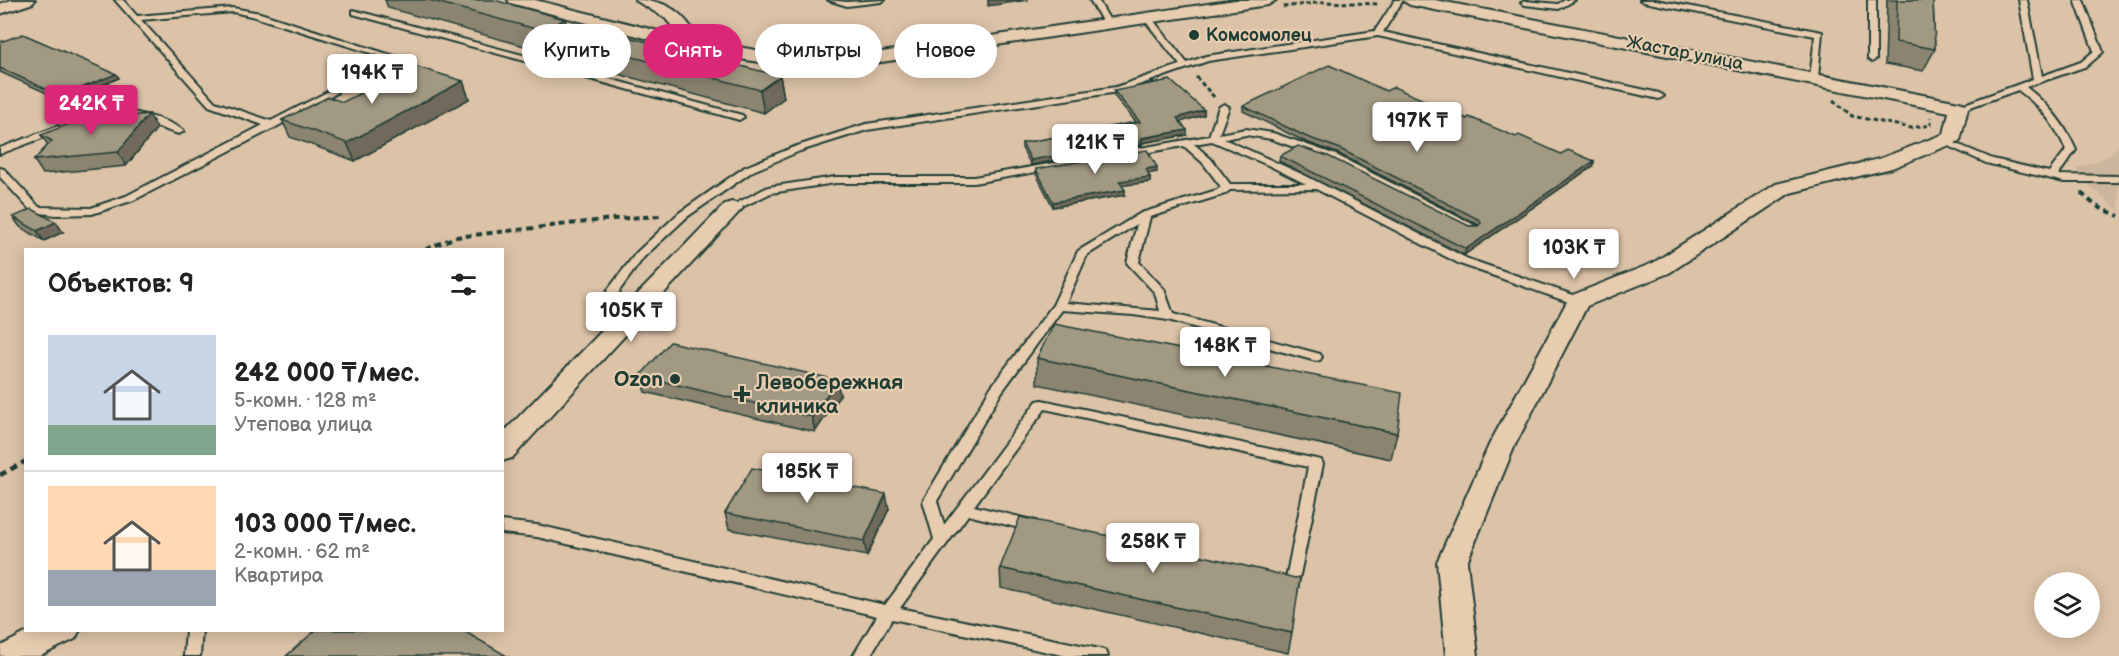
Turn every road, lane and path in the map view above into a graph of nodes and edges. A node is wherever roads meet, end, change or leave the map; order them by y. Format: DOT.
graph roads {
  1 [pos="27,0"];
  2 [pos="119,0"];
  3 [pos="516,0"];
  4 [pos="643,0"];
  5 [pos="832,0"];
  6 [pos="880,0"];
  7 [pos="1094,0"];
  8 [pos="1268,0"];
  9 [pos="1399,0"];
  10 [pos="1410,0"];
  11 [pos="1571,0"];
  12 [pos="1644,0"];
  13 [pos="1872,0"];
  14 [pos="2023,0"];
  15 [pos="2079,0"];
  16 [pos="1526,2"];
  17 [pos="0,9"];
  18 [pos="356,12"];
  19 [pos="137,18"];
  20 [pos="1147,18"];
  21 [pos="1517,20"];
  22 [pos="606,24"];
  23 [pos="679,24"];
  24 [pos="1108,24"];
  25 [pos="1378,33"];
  26 [pos="743,53"];
  27 [pos="522,57"];
  28 [pos="396,58"];
  29 [pos="1872,59"];
  30 [pos="1185,66"];
  31 [pos="597,78"];
  32 [pos="1814,78"];
  33 [pos="2038,80"];
  34 [pos="2020,87"];
  35 [pos="332,93"];
  36 [pos="1659,96"];
  37 [pos="1224,107"];
  38 [pos="1959,108"];
  39 [pos="738,117"];
  40 [pos="273,125"];
  41 [pos="179,131"];
  42 [pos="1213,138"];
  43 [pos="1942,141"];
  44 [pos="1185,142"];
  45 [pos="0,151"];
  46 [pos="0,171"];
  47 [pos="2052,177"];
  48 [pos="2119,179"];
  49 [pos="2064,180"];
  50 [pos="1227,187"];
  51 [pos="1317,187"];
  52 [pos="732,208"];
  53 [pos="683,215"];
  54 [pos="1145,215"];
  55 [pos="2119,216"];
  56 [pos="1473,227"];
  57 [pos="428,248"];
  58 [pos="1578,301"];
  59 [pos="1059,306"];
  60 [pos="1168,316"];
  61 [pos="621,323"];
  62 [pos="1316,357"];
  63 [pos="504,449"];
  64 [pos="24,462"];
  65 [pos="0,475"];
  66 [pos="964,509"];
  67 [pos="504,527"];
  68 [pos="1043,528"];
  69 [pos="941,540"];
  70 [pos="1268,584"];
  71 [pos="888,612"];
  72 [pos="59,632"];
  73 [pos="194,632"];
  74 [pos="12,656"];
  75 [pos="192,656"];
  76 [pos="861,656"];
  77 [pos="1100,656"];
  78 [pos="1462,656"];
  1 -- 17 [label="street"];
  2 -- 19 [label="lane"];
  3 -- 22 [label="street"];
  4 -- 23 [label="street"];
  5 -- 6 [label="lane"];
  7 -- 24 [label="lane"];
  8 -- 20 [label="street"];
  9 -- 25 [label="lane"];
  10 -- 21 [label="street, Жастар улица"];
  11 -- 16 [label="lane"];
  12 -- 32 [label="lane"];
  13 -- 29 [label="lane"];
  14 -- 33 [label="lane"];
  15 -- 33 [label="lane"];
  16 -- 21 [label="lane"];
  18 -- 27 [label="lane"];
  19 -- 28 [label="lane"];
  19 -- 40 [label="lane"];
  20 -- 24 [label="street"];
  20 -- 30 [label="lane"];
  21 -- 32 [label="street, Жастар улица"];
  24 -- 26 [label="street"];
  25 -- 30 [label="lane"];
  25 -- 36 [label="lane"];
  30 -- 37 [label="path"];
  30 -- 53 [label="lane"];
  31 -- 39 [label="lane"];
  32 -- 38 [label="street, Жастар улица"];
  33 -- 34 [label="lane"];
  34 -- 38 [label="lane"];
  34 -- 47 [label="lane"];
  35 -- 40 [label="lane"];
  37 -- 42 [label="lane"];
  38 -- 43 [label="street"];
  40 -- 46 [label="lane"];
  41 -- 45 [label="lane"];
  42 -- 44 [label="lane"];
  42 -- 51 [label="lane"];
  42 -- 56 [label="lane"];
  43 -- 47 [label="lane"];
  43 -- 58 [label="street"];
  44 -- 50 [label="lane"];
  44 -- 52 [label="lane"];
  47 -- 49 [label="lane"];
  48 -- 49 [label="lane"];
  49 -- 55 [label="path"];
  50 -- 51 [label="lane"];
  50 -- 54 [label="lane"];
  51 -- 58 [label="lane"];
  52 -- 61 [label="street"];
  53 -- 57 [label="path"];
  53 -- 61 [label="lane"];
  54 -- 59 [label="lane"];
  54 -- 60 [label="lane"];
  58 -- 78 [label="street"];
  59 -- 60 [label="lane"];
  59 -- 69 [label="lane"];
  60 -- 62 [label="lane"];
  61 -- 63 [label="street"];
  64 -- 65 [label="path"];
  66 -- 68 [label="lane"];
  66 -- 69 [label="lane"];
  66 -- 70 [label="lane"];
  67 -- 71 [label="lane"];
  69 -- 71 [label="lane"];
  71 -- 76 [label="lane"];
  71 -- 77 [label="lane"];
  72 -- 74 [label="street"];
  73 -- 75 [label="lane"];
}
